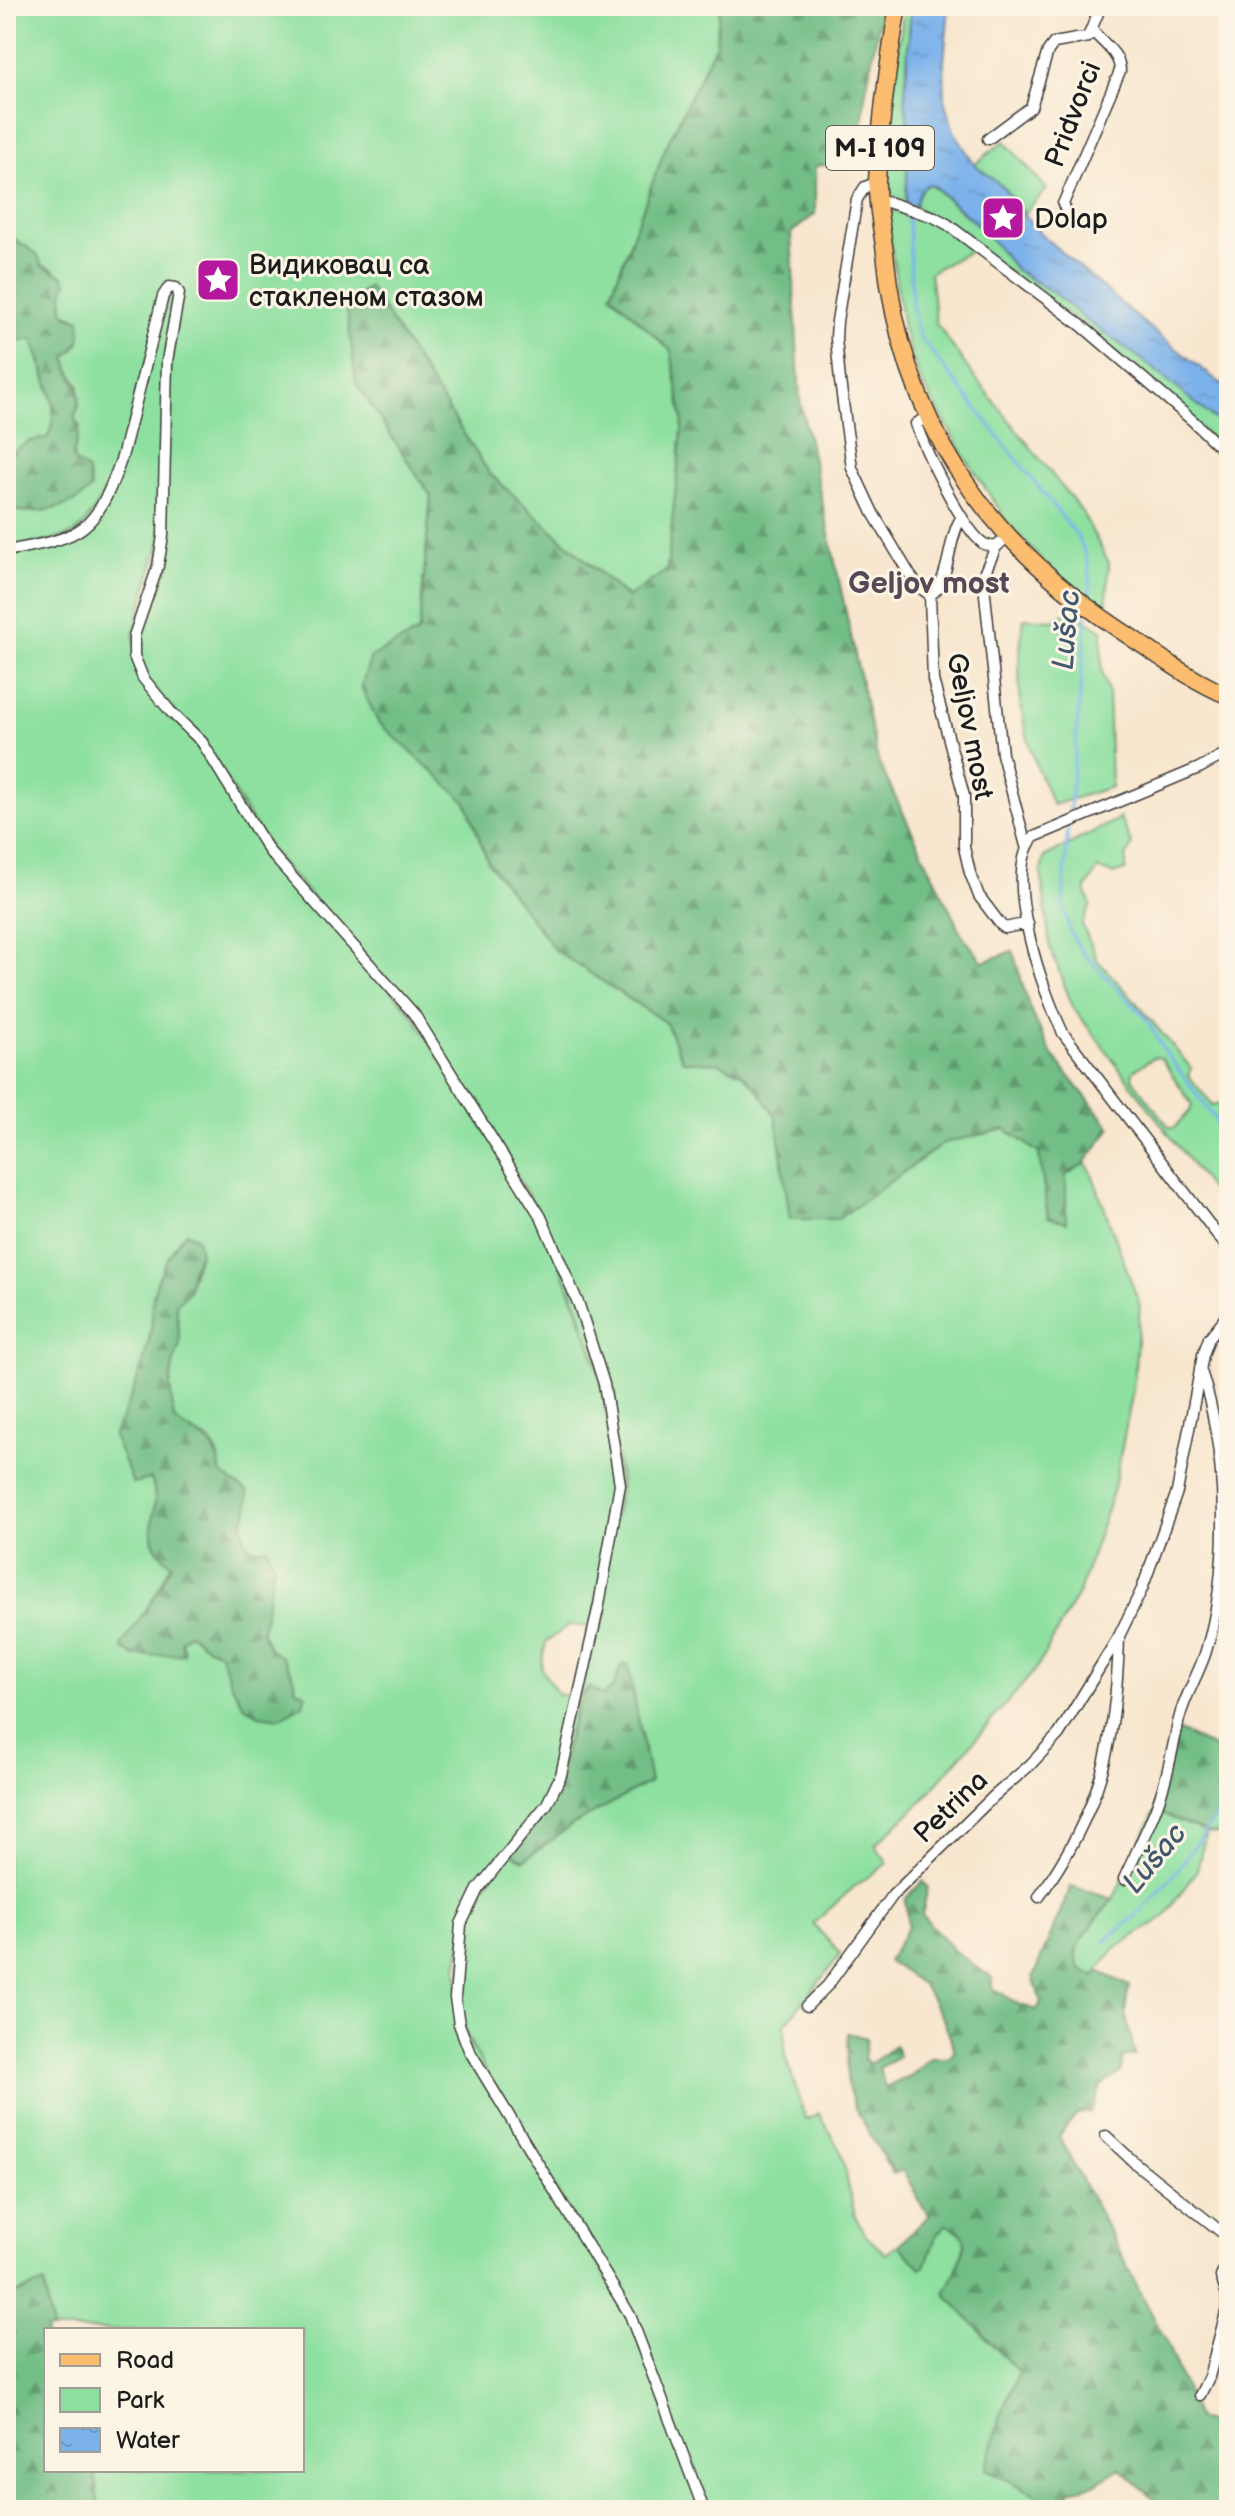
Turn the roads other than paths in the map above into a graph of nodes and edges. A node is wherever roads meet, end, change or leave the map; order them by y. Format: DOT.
graph roads {
  1 [pos="898,6"];
  2 [pos="1101,6"];
  3 [pos="1092,30"];
  4 [pos="988,139"];
  5 [pos="877,190"];
  6 [pos="1072,224"];
  7 [pos="928,416"];
  8 [pos="1229,456"];
  9 [pos="962,517"];
  10 [pos="1002,542"];
  11 [pos="6,551"];
  12 [pos="930,595"];
  13 [pos="1207,686"];
  14 [pos="1229,696"];
  15 [pos="1229,705"];
  16 [pos="1229,752"];
  17 [pos="1229,761"];
  18 [pos="1199,768"];
  19 [pos="1026,846"];
  20 [pos="1028,923"];
  21 [pos="1229,1250"];
  22 [pos="1229,1313"];
  23 [pos="1199,1366"];
  24 [pos="1119,1636"];
  25 [pos="1124,1879"];
  26 [pos="1039,1897"];
  27 [pos="807,2006"];
  28 [pos="1106,2136"];
  29 [pos="1227,2233"];
  30 [pos="1229,2252"];
  31 [pos="1200,2395"];
  32 [pos="704,2510"];
  1 -- 5 [label="main road, M-I 109"];
  2 -- 3 [label="street, Pridvorci"];
  3 -- 4 [label="street, Pridvorci"];
  3 -- 6 [label="street, Pridvorci"];
  5 -- 7 [label="main road, M-I 109"];
  5 -- 8 [label="street"];
  5 -- 12 [label="street"];
  7 -- 9 [label="street"];
  7 -- 10 [label="main road, M-I 109"];
  9 -- 10 [label="street"];
  9 -- 12 [label="street, Geljov most"];
  10 -- 13 [label="main road, M-I 109"];
  10 -- 19 [label="street"];
  11 -- 32 [label="street"];
  12 -- 20 [label="street, Geljov most"];
  13 -- 14 [label="main road, M-I 109"];
  13 -- 15 [label="main road, M-I 109"];
  16 -- 18 [label="street"];
  17 -- 18 [label="street"];
  18 -- 19 [label="street"];
  19 -- 20 [label="street"];
  20 -- 21 [label="street"];
  22 -- 23 [label="street, Petrina"];
  23 -- 24 [label="street, Petrina"];
  23 -- 25 [label="street"];
  24 -- 26 [label="street, Petrina"];
  24 -- 27 [label="street, Petrina"];
  28 -- 29 [label="street"];
  29 -- 30 [label="street"];
  30 -- 31 [label="street"];
}
